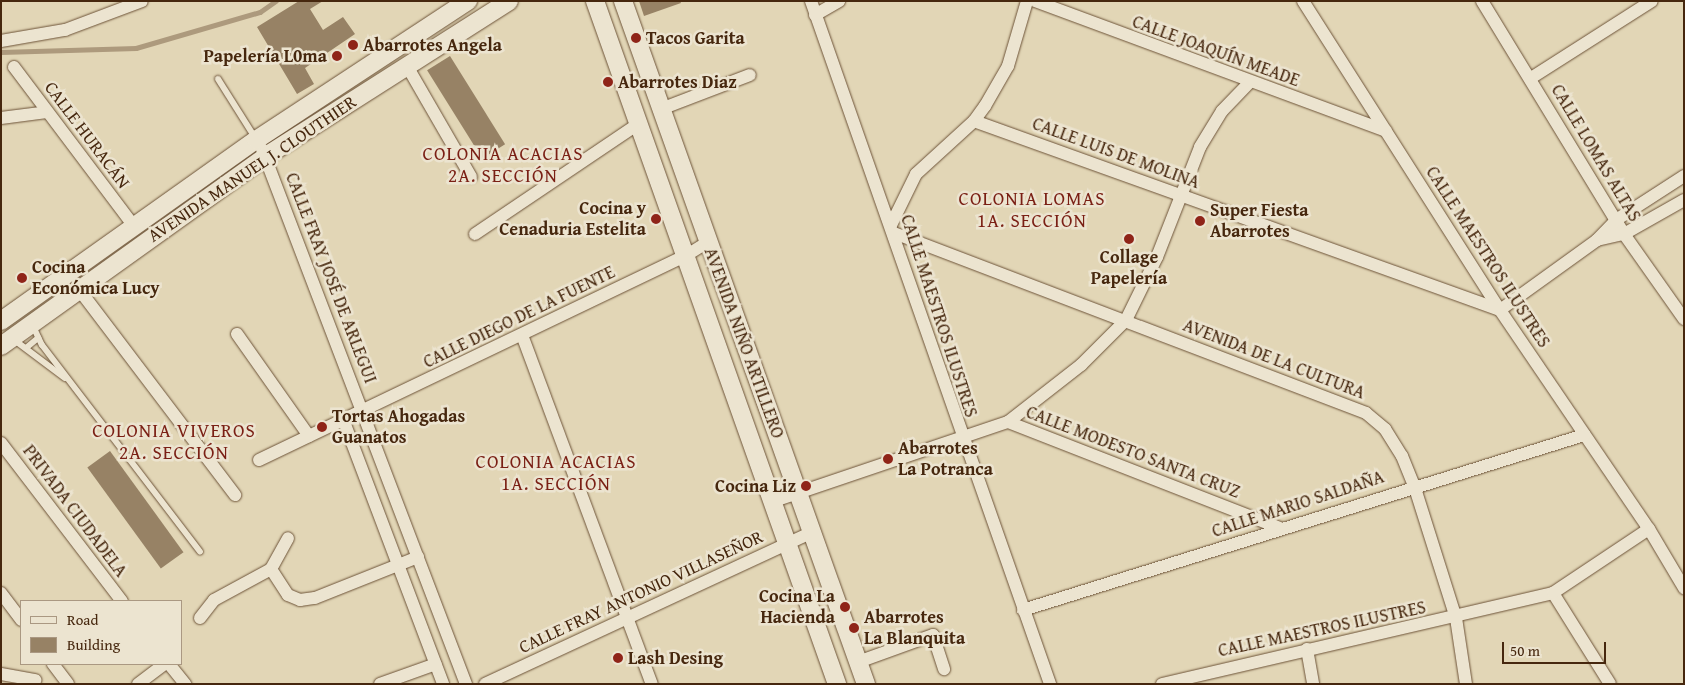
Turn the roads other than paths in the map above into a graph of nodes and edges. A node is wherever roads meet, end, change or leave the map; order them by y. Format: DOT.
graph roads {
  1 [pos="142,1"];
  2 [pos="468,1"];
  3 [pos="509,1"];
  4 [pos="595,1"];
  5 [pos="623,1"];
  6 [pos="811,1"];
  7 [pos="839,1"];
  8 [pos="1027,1"];
  9 [pos="1035,1"];
  10 [pos="1303,1"];
  11 [pos="1482,1"];
  12 [pos="1652,1"];
  13 [pos="123,4"];
  14 [pos="815,15"];
  15 [pos="1,41"];
  16 [pos="407,66"];
  17 [pos="14,67"];
  18 [pos="750,75"];
  19 [pos="1531,78"];
  20 [pos="218,79"];
  21 [pos="1249,83"];
  22 [pos="661,109"];
  23 [pos="47,112"];
  24 [pos="1,118"];
  25 [pos="974,121"];
  26 [pos="638,124"];
  27 [pos="1386,131"];
  28 [pos="256,140"];
  29 [pos="266,156"];
  30 [pos="1684,176"];
  31 [pos="471,177"];
  32 [pos="1182,195"];
  33 [pos="1684,200"];
  34 [pos="1616,220"];
  35 [pos="133,224"];
  36 [pos="892,229"];
  37 [pos="475,234"];
  38 [pos="1624,234"];
  39 [pos="1597,240"];
  40 [pos="708,242"];
  41 [pos="687,255"];
  42 [pos="78,288"];
  43 [pos="1500,310"];
  44 [pos="1684,319"];
  45 [pos="1126,320"];
  46 [pos="1,321"];
  47 [pos="35,330"];
  48 [pos="237,334"];
  49 [pos="522,334"];
  50 [pos="13,344"];
  51 [pos="74,385"];
  52 [pos="363,411"];
  53 [pos="343,419"];
  54 [pos="1008,422"];
  55 [pos="1584,435"];
  56 [pos="309,436"];
  57 [pos="962,439"];
  58 [pos="1,443"];
  59 [pos="259,460"];
  60 [pos="1414,486"];
  61 [pos="798,493"];
  62 [pos="235,495"];
  63 [pos="774,501"];
  64 [pos="1280,528"];
  65 [pos="1649,529"];
  66 [pos="812,532"];
  67 [pos="288,538"];
  68 [pos="788,543"];
  69 [pos="200,552"];
  70 [pos="418,557"];
  71 [pos="396,565"];
  72 [pos="272,569"];
  73 [pos="1684,588"];
  74 [pos="1,593"];
  75 [pos="1553,593"];
  76 [pos="121,600"];
  77 [pos="1023,610"];
  78 [pos="628,617"];
  79 [pos="200,618"];
  80 [pos="1456,618"];
  81 [pos="20,619"];
  82 [pos="1306,649"];
  83 [pos="858,662"];
  84 [pos="436,664"];
  85 [pos="55,665"];
  86 [pos="164,665"];
  87 [pos="170,665"];
  88 [pos="944,669"];
  89 [pos="1,674"];
  90 [pos="36,682"];
  91 [pos="68,684"];
  92 [pos="138,684"];
  93 [pos="185,684"];
  94 [pos="380,684"];
  95 [pos="443,684"];
  96 [pos="466,684"];
  97 [pos="485,684"];
  98 [pos="652,684"];
  99 [pos="837,684"];
  100 [pos="866,684"];
  101 [pos="1050,684"];
  102 [pos="1162,684"];
  103 [pos="1313,684"];
  104 [pos="1466,684"];
  105 [pos="1610,684"];
  1 -- 13 [label="street"];
  2 -- 28 [label="main road, AVENIDA MANUEL J. CLOUTHIER"];
  3 -- 16 [label="main road, AVENIDA MANUEL J. CLOUTHIER"];
  4 -- 26 [label="main road, AVENIDA NIÑO ARTILLERO"];
  5 -- 22 [label="main road, AVENIDA NIÑO ARTILLERO"];
  6 -- 14 [label="street, CALLE MAESTROS ILUSTRES"];
  7 -- 14 [label="street"];
  8 -- 25 [label="street"];
  9 -- 21 [label="street, CALLE JOAQUÍN MEADE"];
  10 -- 27 [label="street, CALLE MAESTROS ILUSTRES"];
  11 -- 19 [label="street, CALLE LOMAS ALTAS"];
  12 -- 19 [label="street"];
  13 -- 15 [label="street"];
  14 -- 36 [label="street, CALLE MAESTROS ILUSTRES"];
  16 -- 29 [label="main road, AVENIDA MANUEL J. CLOUTHIER"];
  16 -- 31 [label="street"];
  17 -- 23 [label="street, CALLE HURACÁN"];
  18 -- 22 [label="street"];
  19 -- 34 [label="street, CALLE LOMAS ALTAS"];
  20 -- 28 [label="lane"];
  21 -- 27 [label="street, CALLE JOAQUÍN MEADE"];
  21 -- 32 [label="street"];
  22 -- 40 [label="main road, AVENIDA NIÑO ARTILLERO"];
  23 -- 24 [label="street"];
  23 -- 35 [label="street, CALLE HURACÁN"];
  25 -- 32 [label="street, CALLE LUIS DE MOLINA"];
  25 -- 36 [label="street"];
  26 -- 37 [label="street"];
  26 -- 41 [label="main road, AVENIDA NIÑO ARTILLERO"];
  27 -- 43 [label="street, CALLE MAESTROS ILUSTRES"];
  28 -- 29 [label="street, CALLE FRAY JOSÉ DE ARLEGUI"];
  28 -- 35 [label="main road, AVENIDA MANUEL J. CLOUTHIER"];
  29 -- 42 [label="main road, AVENIDA MANUEL J. CLOUTHIER"];
  29 -- 52 [label="street, CALLE FRAY JOSÉ DE ARLEGUI"];
  30 -- 34 [label="street"];
  32 -- 43 [label="street, CALLE LUIS DE MOLINA"];
  32 -- 45 [label="street"];
  33 -- 38 [label="street"];
  34 -- 38 [label="street, CALLE LOMAS ALTAS"];
  34 -- 39 [label="street"];
  35 -- 46 [label="main road, AVENIDA MANUEL J. CLOUTHIER"];
  36 -- 45 [label="street, AVENIDA DE LA CULTURA"];
  36 -- 57 [label="street, CALLE MAESTROS ILUSTRES"];
  38 -- 39 [label="street"];
  38 -- 44 [label="street, CALLE LOMAS ALTAS"];
  39 -- 43 [label="street"];
  40 -- 41 [label="street, CALLE DIEGO DE LA FUENTE"];
  40 -- 61 [label="main road, AVENIDA NIÑO ARTILLERO"];
  41 -- 49 [label="street, CALLE DIEGO DE LA FUENTE"];
  41 -- 63 [label="main road, AVENIDA NIÑO ARTILLERO"];
  42 -- 47 [label="main road, AVENIDA MANUEL J. CLOUTHIER"];
  42 -- 62 [label="street"];
  43 -- 55 [label="street, CALLE MAESTROS ILUSTRES"];
  45 -- 54 [label="street"];
  45 -- 60 [label="street, AVENIDA DE LA CULTURA"];
  47 -- 50 [label="main road, AVENIDA MANUEL J. CLOUTHIER"];
  47 -- 51 [label="lane"];
  48 -- 56 [label="street"];
  49 -- 52 [label="street, CALLE DIEGO DE LA FUENTE"];
  49 -- 78 [label="street"];
  50 -- 51 [label="lane"];
  51 -- 69 [label="lane"];
  52 -- 53 [label="street, CALLE DIEGO DE LA FUENTE"];
  52 -- 70 [label="street, CALLE FRAY JOSÉ DE ARLEGUI"];
  53 -- 56 [label="street, CALLE DIEGO DE LA FUENTE"];
  53 -- 71 [label="street"];
  54 -- 57 [label="street, CALLE MODESTO SANTA CRUZ"];
  54 -- 64 [label="street, CALLE MODESTO SANTA CRUZ"];
  55 -- 60 [label="street, CALLE MARIO SALDAÑA"];
  55 -- 65 [label="street, CALLE MAESTROS ILUSTRES"];
  56 -- 59 [label="street, CALLE DIEGO DE LA FUENTE"];
  57 -- 61 [label="street, CALLE MODESTO SANTA CRUZ"];
  57 -- 77 [label="street, CALLE MAESTROS ILUSTRES"];
  58 -- 76 [label="street, PRIVADA CIUDADELA"];
  60 -- 64 [label="street, CALLE MARIO SALDAÑA"];
  60 -- 80 [label="street, AVENIDA DE LA CULTURA"];
  61 -- 63 [label="street, CALLE MODESTO SANTA CRUZ"];
  61 -- 66 [label="main road, AVENIDA NIÑO ARTILLERO"];
  63 -- 68 [label="main road, AVENIDA NIÑO ARTILLERO"];
  64 -- 77 [label="street, CALLE MARIO SALDAÑA"];
  65 -- 73 [label="street, CALLE MAESTROS ILUSTRES"];
  65 -- 75 [label="street, CALLE MAESTROS ILUSTRES"];
  66 -- 68 [label="street, CALLE FRAY ANTONIO VILLASEÑOR"];
  66 -- 83 [label="main road, AVENIDA NIÑO ARTILLERO"];
  67 -- 72 [label="street"];
  68 -- 78 [label="street, CALLE FRAY ANTONIO VILLASEÑOR"];
  68 -- 99 [label="main road, AVENIDA NIÑO ARTILLERO"];
  70 -- 71 [label="street"];
  70 -- 96 [label="street, CALLE FRAY JOSÉ DE ARLEGUI"];
  71 -- 72 [label="street"];
  71 -- 84 [label="street"];
  72 -- 79 [label="street"];
  74 -- 81 [label="street"];
  75 -- 80 [label="street, CALLE MAESTROS ILUSTRES"];
  75 -- 105 [label="street"];
  77 -- 101 [label="street, CALLE MAESTROS ILUSTRES"];
  78 -- 97 [label="street, CALLE FRAY ANTONIO VILLASEÑOR"];
  78 -- 98 [label="street"];
  80 -- 82 [label="street, CALLE MAESTROS ILUSTRES"];
  80 -- 104 [label="street, AVENIDA DE LA CULTURA"];
  82 -- 102 [label="street, CALLE MAESTROS ILUSTRES"];
  82 -- 103 [label="street"];
  83 -- 88 [label="street"];
  83 -- 100 [label="main road, AVENIDA NIÑO ARTILLERO"];
  84 -- 94 [label="street"];
  84 -- 95 [label="street"];
  85 -- 91 [label="street"];
  86 -- 92 [label="street"];
  87 -- 93 [label="street"];
  89 -- 90 [label="street"];
}
